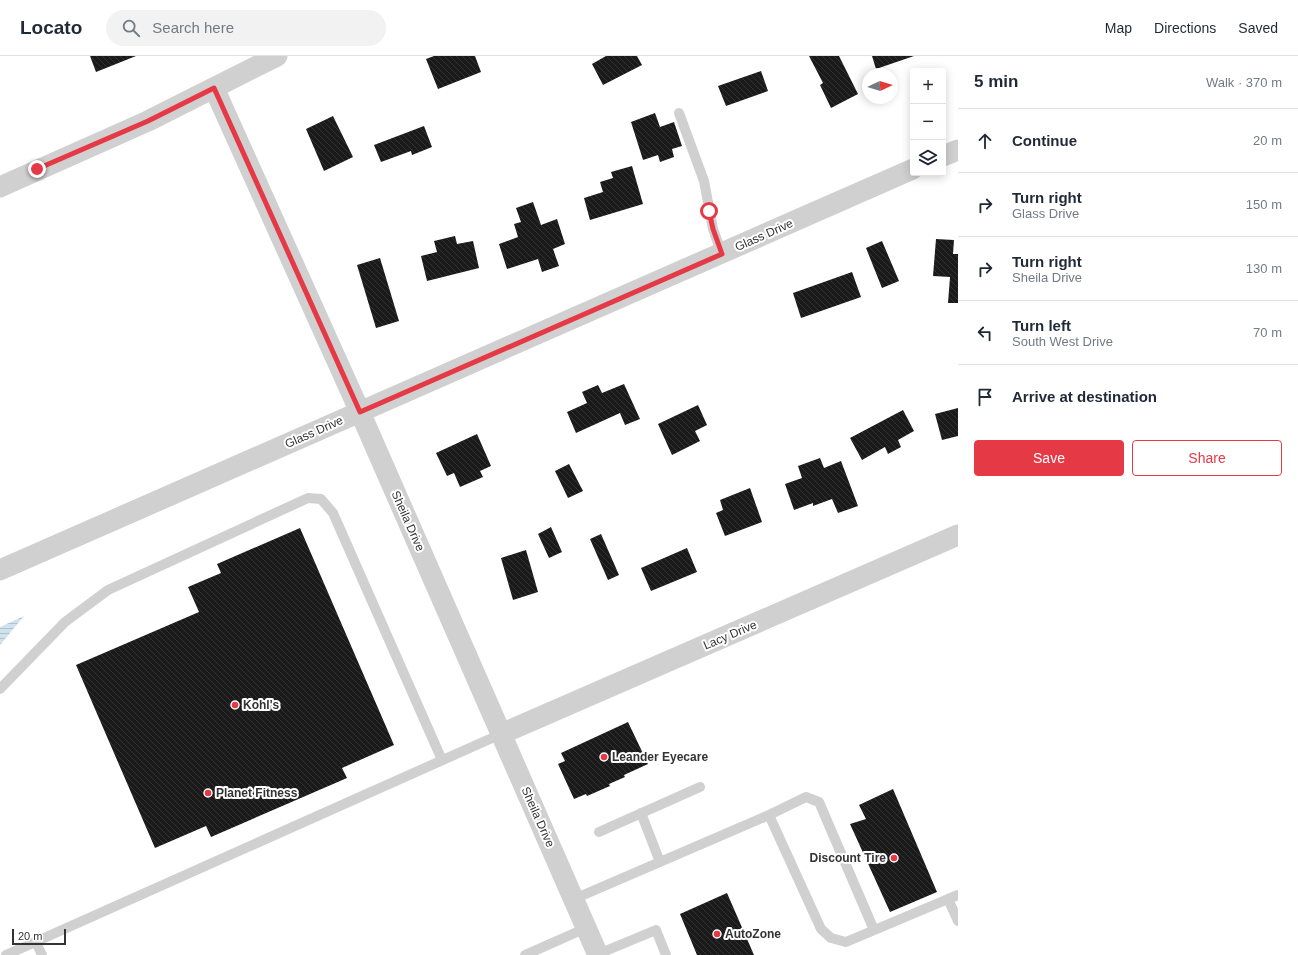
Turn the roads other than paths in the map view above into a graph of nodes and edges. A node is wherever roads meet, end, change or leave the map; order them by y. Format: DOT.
graph roads {
  1 [pos="277,56"];
  2 [pos="214,88"];
  3 [pos="679,113"];
  4 [pos="958,150"];
  5 [pos="946,155"];
  6 [pos="910,170"];
  7 [pos="0,187"];
  8 [pos="722,254"];
  9 [pos="360,412"];
  10 [pos="958,535"];
  11 [pos="0,570"];
  12 [pos="0,689"];
  13 [pos="501,734"];
  14 [pos="442,760"];
  15 [pos="700,787"];
  16 [pos="641,813"];
  17 [pos="769,815"];
  18 [pos="599,832"];
  19 [pos="660,862"];
  20 [pos="958,895"];
  21 [pos="574,899"];
  22 [pos="948,899"];
  23 [pos="958,921"];
  24 [pos="586,928"];
  25 [pos="874,930"];
  26 [pos="36,942"];
  27 [pos="6,955"];
  28 [pos="42,955"];
  29 [pos="525,955"];
  30 [pos="598,955"];
  31 [pos="666,955"];
  1 -- 2 [label="street"];
  2 -- 7 [label="street"];
  2 -- 9 [label="street, Sheila Drive"];
  3 -- 8 [label="lane"];
  4 -- 5 [label="street"];
  6 -- 8 [label="street, Glass Drive"];
  8 -- 9 [label="street, Glass Drive"];
  9 -- 11 [label="street, Glass Drive"];
  9 -- 13 [label="street, Sheila Drive"];
  10 -- 13 [label="street, Lacy Drive"];
  12 -- 14 [label="lane"];
  13 -- 14 [label="lane"];
  13 -- 21 [label="street, Sheila Drive"];
  14 -- 26 [label="lane"];
  15 -- 16 [label="lane"];
  16 -- 18 [label="lane"];
  16 -- 19 [label="lane"];
  17 -- 19 [label="lane"];
  17 -- 25 [label="lane"];
  17 -- 25 [label="lane"];
  19 -- 21 [label="lane"];
  20 -- 22 [label="lane"];
  21 -- 24 [label="street, Sheila Drive"];
  22 -- 23 [label="lane"];
  22 -- 25 [label="lane"];
  24 -- 29 [label="lane"];
  24 -- 30 [label="street, Sheila Drive"];
  26 -- 27 [label="lane"];
  26 -- 28 [label="lane"];
  30 -- 31 [label="lane"];
}
